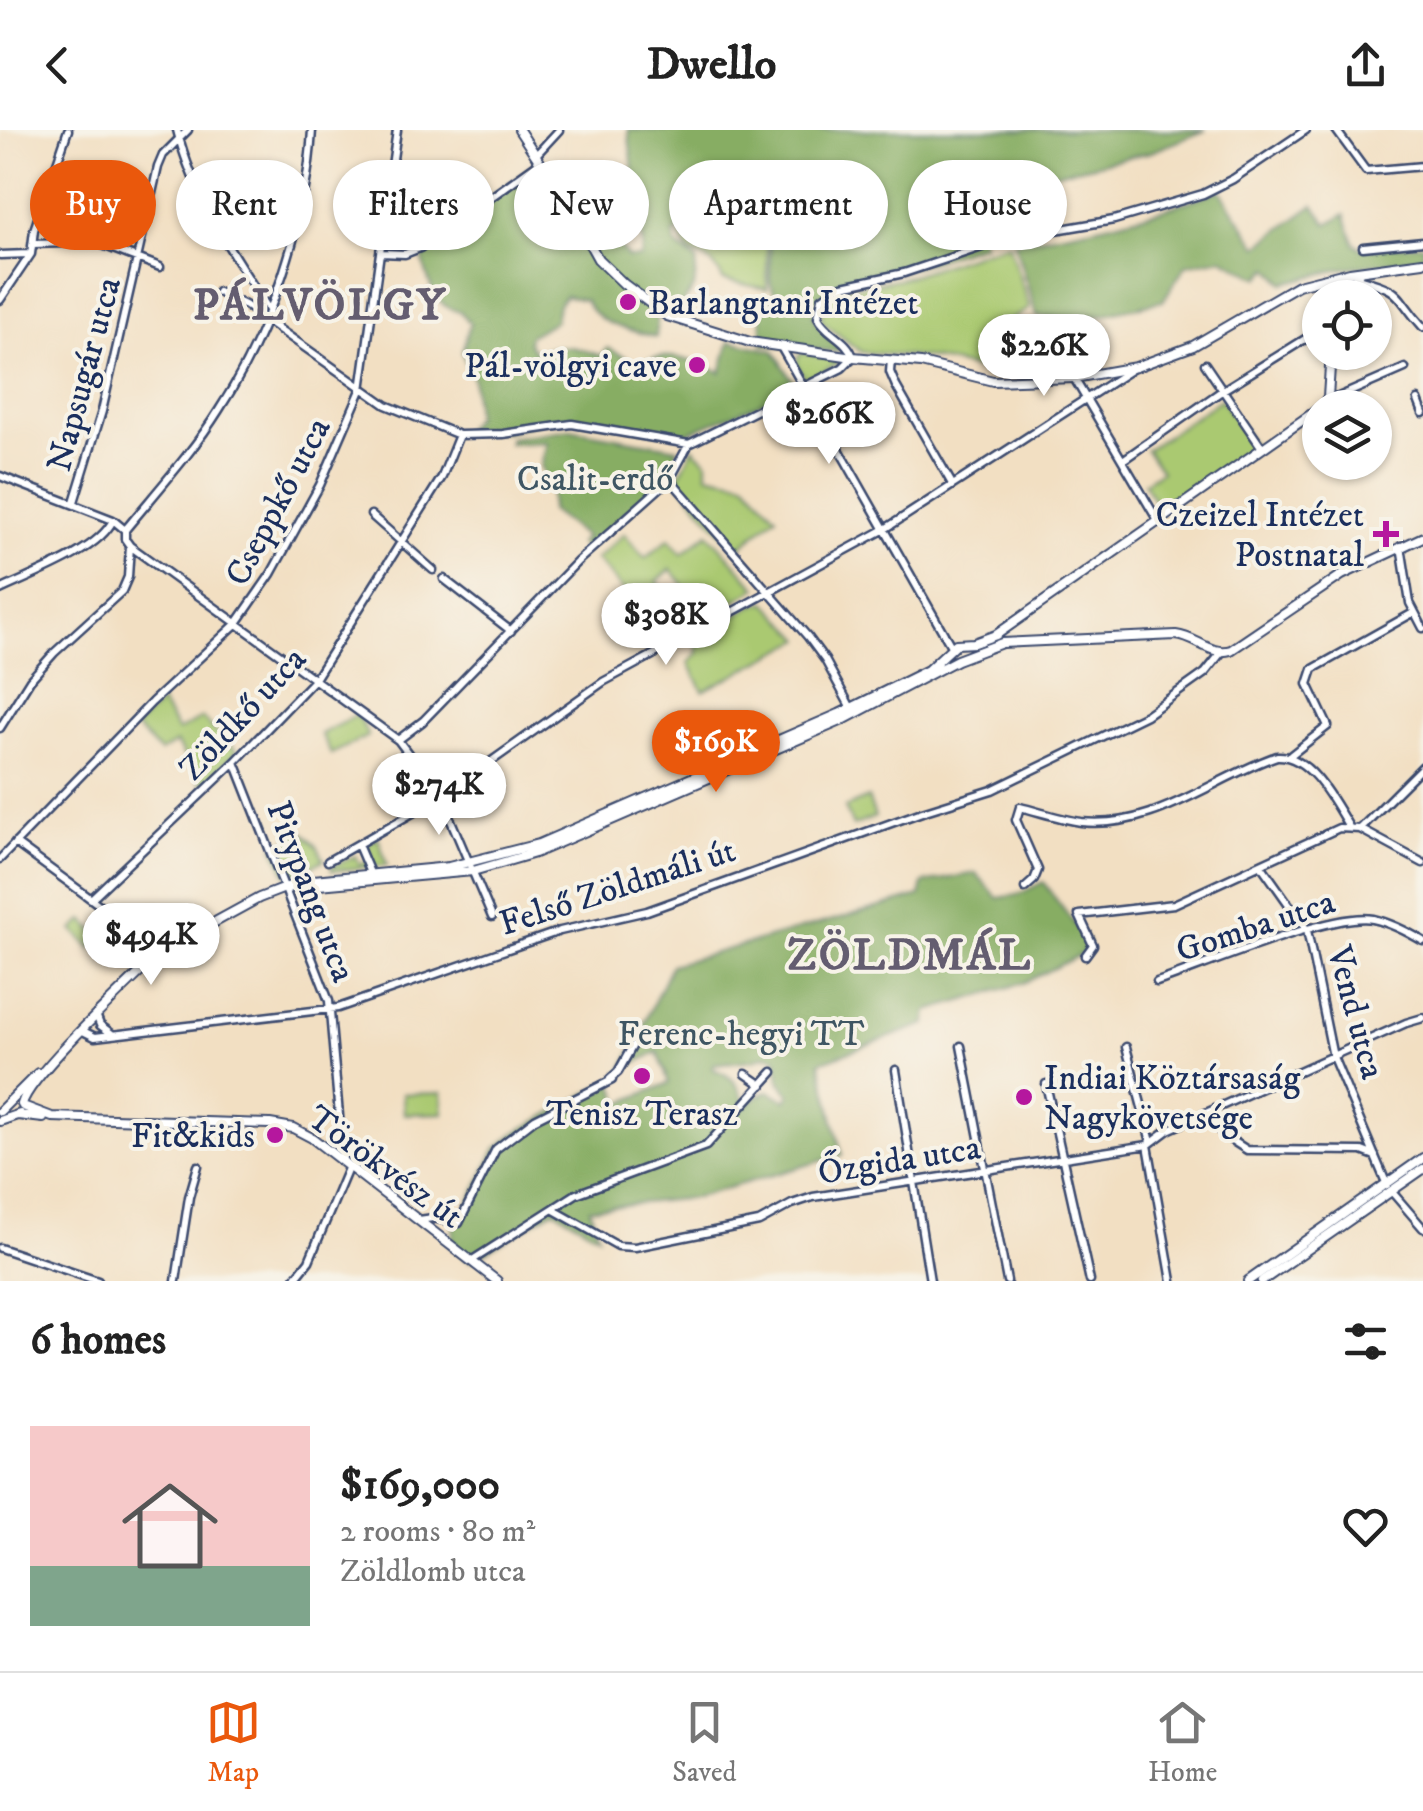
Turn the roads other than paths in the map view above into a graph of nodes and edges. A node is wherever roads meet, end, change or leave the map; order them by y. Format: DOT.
graph roads {
  1 [pos="68,130"];
  2 [pos="177,130"];
  3 [pos="188,130"];
  4 [pos="312,130"];
  5 [pos="396,130"];
  6 [pos="519,130"];
  7 [pos="559,130"];
  8 [pos="1306,130"];
  9 [pos="1336,130"];
  10 [pos="180,139"];
  11 [pos="538,159"];
  12 [pos="58,160"];
  13 [pos="1423,166"];
  14 [pos="1423,241"];
  15 [pos="1363,247"];
  16 [pos="32,250"];
  17 [pos="117,250"];
  18 [pos="381,252"];
  19 [pos="31,254"];
  20 [pos="0,255"];
  21 [pos="139,258"];
  22 [pos="1423,262"];
  23 [pos="160,268"];
  24 [pos="1359,275"];
  25 [pos="1356,280"];
  26 [pos="218,292"];
  27 [pos="0,300"];
  28 [pos="269,310"];
  29 [pos="266,320"];
  30 [pos="1423,327"];
  31 [pos="1302,341"];
  32 [pos="781,347"];
  33 [pos="853,357"];
  34 [pos="890,360"];
  35 [pos="1204,364"];
  36 [pos="1136,367"];
  37 [pos="1405,368"];
  38 [pos="1074,378"];
  39 [pos="804,387"];
  40 [pos="361,390"];
  41 [pos="1223,390"];
  42 [pos="1354,390"];
  43 [pos="1087,399"];
  44 [pos="1418,400"];
  45 [pos="1423,413"];
  46 [pos="1302,420"];
  47 [pos="459,434"];
  48 [pos="689,444"];
  49 [pos="1262,448"];
  50 [pos="1123,460"];
  51 [pos="0,476"];
  52 [pos="670,480"];
  53 [pos="952,484"];
  54 [pos="74,502"];
  55 [pos="370,515"];
  56 [pos="113,520"];
  57 [pos="1158,521"];
  58 [pos="885,529"];
  59 [pos="125,530"];
  60 [pos="1423,537"];
  61 [pos="402,543"];
  62 [pos="130,546"];
  63 [pos="1401,546"];
  64 [pos="433,570"];
  65 [pos="444,579"];
  66 [pos="767,590"];
  67 [pos="0,593"];
  68 [pos="1413,614"];
  69 [pos="237,623"];
  70 [pos="1423,628"];
  71 [pos="510,631"];
  72 [pos="1000,638"];
  73 [pos="955,651"];
  74 [pos="1221,653"];
  75 [pos="315,679"];
  76 [pos="853,711"];
  77 [pos="0,728"];
  78 [pos="398,740"];
  79 [pos="1291,755"];
  80 [pos="234,762"];
  81 [pos="1423,766"];
  82 [pos="441,798"];
  83 [pos="1350,827"];
  84 [pos="1360,829"];
  85 [pos="15,843"];
  86 [pos="358,845"];
  87 [pos="0,859"];
  88 [pos="328,861"];
  89 [pos="1423,863"];
  90 [pos="1261,865"];
  91 [pos="472,867"];
  92 [pos="370,873"];
  93 [pos="390,875"];
  94 [pos="286,888"];
  95 [pos="1025,888"];
  96 [pos="91,899"];
  97 [pos="492,918"];
  98 [pos="1307,930"];
  99 [pos="1423,941"];
  100 [pos="162,951"];
  101 [pos="1084,956"];
  102 [pos="1157,982"];
  103 [pos="331,1010"];
  104 [pos="96,1017"];
  105 [pos="1423,1018"];
  106 [pos="82,1031"];
  107 [pos="113,1035"];
  108 [pos="633,1045"];
  109 [pos="961,1046"];
  110 [pos="1126,1047"];
  111 [pos="1333,1057"];
  112 [pos="50,1064"];
  113 [pos="896,1070"];
  114 [pos="773,1072"];
  115 [pos="746,1074"];
  116 [pos="1046,1084"];
  117 [pos="762,1085"];
  118 [pos="11,1101"];
  119 [pos="0,1103"];
  120 [pos="23,1105"];
  121 [pos="0,1112"];
  122 [pos="1208,1114"];
  123 [pos="18,1115"];
  124 [pos="52,1117"];
  125 [pos="0,1121"];
  126 [pos="1150,1144"];
  127 [pos="1062,1156"];
  128 [pos="1376,1156"];
  129 [pos="1423,1158"];
  130 [pos="346,1164"];
  131 [pos="198,1166"];
  132 [pos="1423,1169"];
  133 [pos="988,1170"];
  134 [pos="914,1183"];
  135 [pos="1390,1189"];
  136 [pos="554,1210"];
  137 [pos="418,1220"];
  138 [pos="1423,1228"];
  139 [pos="0,1248"];
  140 [pos="471,1261"];
  141 [pos="98,1281"];
  142 [pos="176,1281"];
  143 [pos="293,1281"];
  144 [pos="497,1281"];
  145 [pos="930,1281"];
  146 [pos="1007,1281"];
  147 [pos="1090,1281"];
  148 [pos="1172,1281"];
  149 [pos="1248,1281"];
  150 [pos="1262,1281"];
  1 -- 12 [label="street"];
  2 -- 10 [label="street"];
  3 -- 10 [label="street, Napsugár utca"];
  4 -- 28 [label="street"];
  5 -- 18 [label="street, Cseppkő utca"];
  6 -- 11 [label="street"];
  7 -- 11 [label="street"];
  8 -- 33 [label="street"];
  9 -- 13 [label="street"];
  10 -- 21 [label="street, Napsugár utca"];
  10 -- 28 [label="street"];
  11 -- 18 [label="street"];
  11 -- 32 [label="street"];
  14 -- 15 [label="street"];
  16 -- 19 [label="street"];
  17 -- 21 [label="street"];
  18 -- 40 [label="street, Cseppkő utca"];
  19 -- 20 [label="street"];
  19 -- 27 [label="street"];
  21 -- 23 [label="street"];
  21 -- 54 [label="street, Napsugár utca"];
  22 -- 24 [label="street"];
  24 -- 25 [label="street"];
  24 -- 30 [label="street"];
  24 -- 36 [label="street"];
  26 -- 29 [label="street"];
  28 -- 29 [label="street"];
  29 -- 40 [label="street"];
  29 -- 59 [label="street"];
  31 -- 41 [label="street"];
  32 -- 33 [label="street"];
  32 -- 39 [label="street"];
  33 -- 34 [label="street"];
  33 -- 39 [label="street"];
  34 -- 38 [label="street"];
  34 -- 53 [label="street"];
  35 -- 41 [label="street"];
  36 -- 38 [label="street"];
  36 -- 43 [label="street"];
  37 -- 42 [label="street"];
  38 -- 43 [label="street"];
  39 -- 48 [label="street"];
  39 -- 58 [label="street"];
  40 -- 47 [label="street"];
  40 -- 69 [label="street, Cseppkő utca"];
  41 -- 49 [label="street"];
  41 -- 50 [label="street"];
  43 -- 50 [label="street"];
  43 -- 53 [label="street"];
  44 -- 45 [label="street"];
  46 -- 49 [label="street"];
  47 -- 48 [label="street"];
  47 -- 61 [label="street, Zöldkő utca"];
  48 -- 52 [label="street"];
  49 -- 57 [label="street"];
  50 -- 57 [label="street"];
  51 -- 54 [label="street"];
  52 -- 66 [label="street"];
  52 -- 71 [label="street"];
  53 -- 58 [label="street"];
  54 -- 56 [label="street"];
  55 -- 61 [label="street"];
  56 -- 59 [label="street"];
  56 -- 67 [label="street"];
  57 -- 72 [label="street"];
  58 -- 66 [label="street"];
  58 -- 73 [label="street"];
  59 -- 62 [label="street"];
  60 -- 63 [label="street, Felső Zöldmáli út"];
  61 -- 64 [label="street"];
  61 -- 75 [label="street, Zöldkő utca"];
  62 -- 69 [label="street"];
  62 -- 77 [label="street"];
  63 -- 68 [label="street"];
  63 -- 74 [label="street, Felső Zöldmáli út"];
  65 -- 71 [label="street"];
  66 -- 76 [label="street"];
  66 -- 82 [label="street"];
  68 -- 70 [label="street"];
  68 -- 79 [label="street"];
  69 -- 75 [label="street"];
  69 -- 85 [label="street, Cseppkő utca"];
  71 -- 78 [label="street"];
  72 -- 73 [label="street"];
  72 -- 73 [label="street"];
  72 -- 74 [label="street"];
  73 -- 76 [label="street"];
  74 -- 103 [label="street, Felső Zöldmáli út"];
  75 -- 78 [label="street"];
  75 -- 80 [label="street, Zöldkő utca"];
  76 -- 91 [label="street"];
  78 -- 82 [label="street"];
  79 -- 83 [label="street"];
  79 -- 95 [label="street"];
  80 -- 94 [label="street, Pitypang utca"];
  80 -- 96 [label="street, Zöldkő utca"];
  81 -- 84 [label="street"];
  82 -- 86 [label="street"];
  82 -- 91 [label="street"];
  83 -- 84 [label="street"];
  83 -- 90 [label="street"];
  84 -- 89 [label="street"];
  85 -- 87 [label="street, Cseppkő utca"];
  85 -- 96 [label="street"];
  86 -- 88 [label="street"];
  86 -- 92 [label="street"];
  90 -- 98 [label="street, Vend utca"];
  90 -- 101 [label="street"];
  91 -- 93 [label="street"];
  91 -- 97 [label="street"];
  92 -- 93 [label="street"];
  92 -- 94 [label="street"];
  93 -- 94 [label="street"];
  94 -- 100 [label="street"];
  94 -- 103 [label="street, Pitypang utca"];
  96 -- 100 [label="street"];
  98 -- 99 [label="street, Gomba utca"];
  98 -- 102 [label="street, Gomba utca"];
  98 -- 111 [label="street, Vend utca"];
  100 -- 104 [label="street"];
  103 -- 107 [label="street, Felső Zöldmáli út"];
  103 -- 130 [label="street, Pitypang utca"];
  104 -- 106 [label="street"];
  104 -- 107 [label="street"];
  105 -- 111 [label="street"];
  106 -- 107 [label="street, Felső Zöldmáli út"];
  106 -- 112 [label="street"];
  108 -- 137 [label="street"];
  109 -- 133 [label="street"];
  110 -- 126 [label="street"];
  111 -- 122 [label="street"];
  111 -- 128 [label="street, Vend utca"];
  112 -- 118 [label="street"];
  112 -- 120 [label="street"];
  113 -- 134 [label="street"];
  114 -- 117 [label="street"];
  115 -- 117 [label="street"];
  116 -- 127 [label="street"];
  117 -- 136 [label="street"];
  118 -- 119 [label="street"];
  118 -- 120 [label="street, Törökvész út"];
  118 -- 121 [label="street"];
  120 -- 123 [label="street"];
  120 -- 124 [label="street, Törökvész út"];
  122 -- 126 [label="street"];
  122 -- 128 [label="street"];
  123 -- 124 [label="street, Törökvész út"];
  123 -- 125 [label="street"];
  124 -- 130 [label="street, Törökvész út"];
  126 -- 127 [label="street, Őzgida utca"];
  126 -- 148 [label="street"];
  127 -- 133 [label="street, Őzgida utca"];
  127 -- 147 [label="street"];
  128 -- 135 [label="street, Vend utca"];
  129 -- 135 [label="street"];
  130 -- 137 [label="street, Törökvész út"];
  130 -- 143 [label="street"];
  131 -- 142 [label="street"];
  132 -- 135 [label="street"];
  133 -- 134 [label="street, Őzgida utca"];
  133 -- 146 [label="street"];
  134 -- 136 [label="street, Őzgida utca"];
  134 -- 145 [label="street"];
  135 -- 138 [label="street, Vend utca"];
  135 -- 149 [label="street"];
  135 -- 150 [label="street"];
  136 -- 140 [label="street"];
  137 -- 140 [label="street, Törökvész út"];
  139 -- 141 [label="street"];
  140 -- 144 [label="street, Törökvész út"];
}
